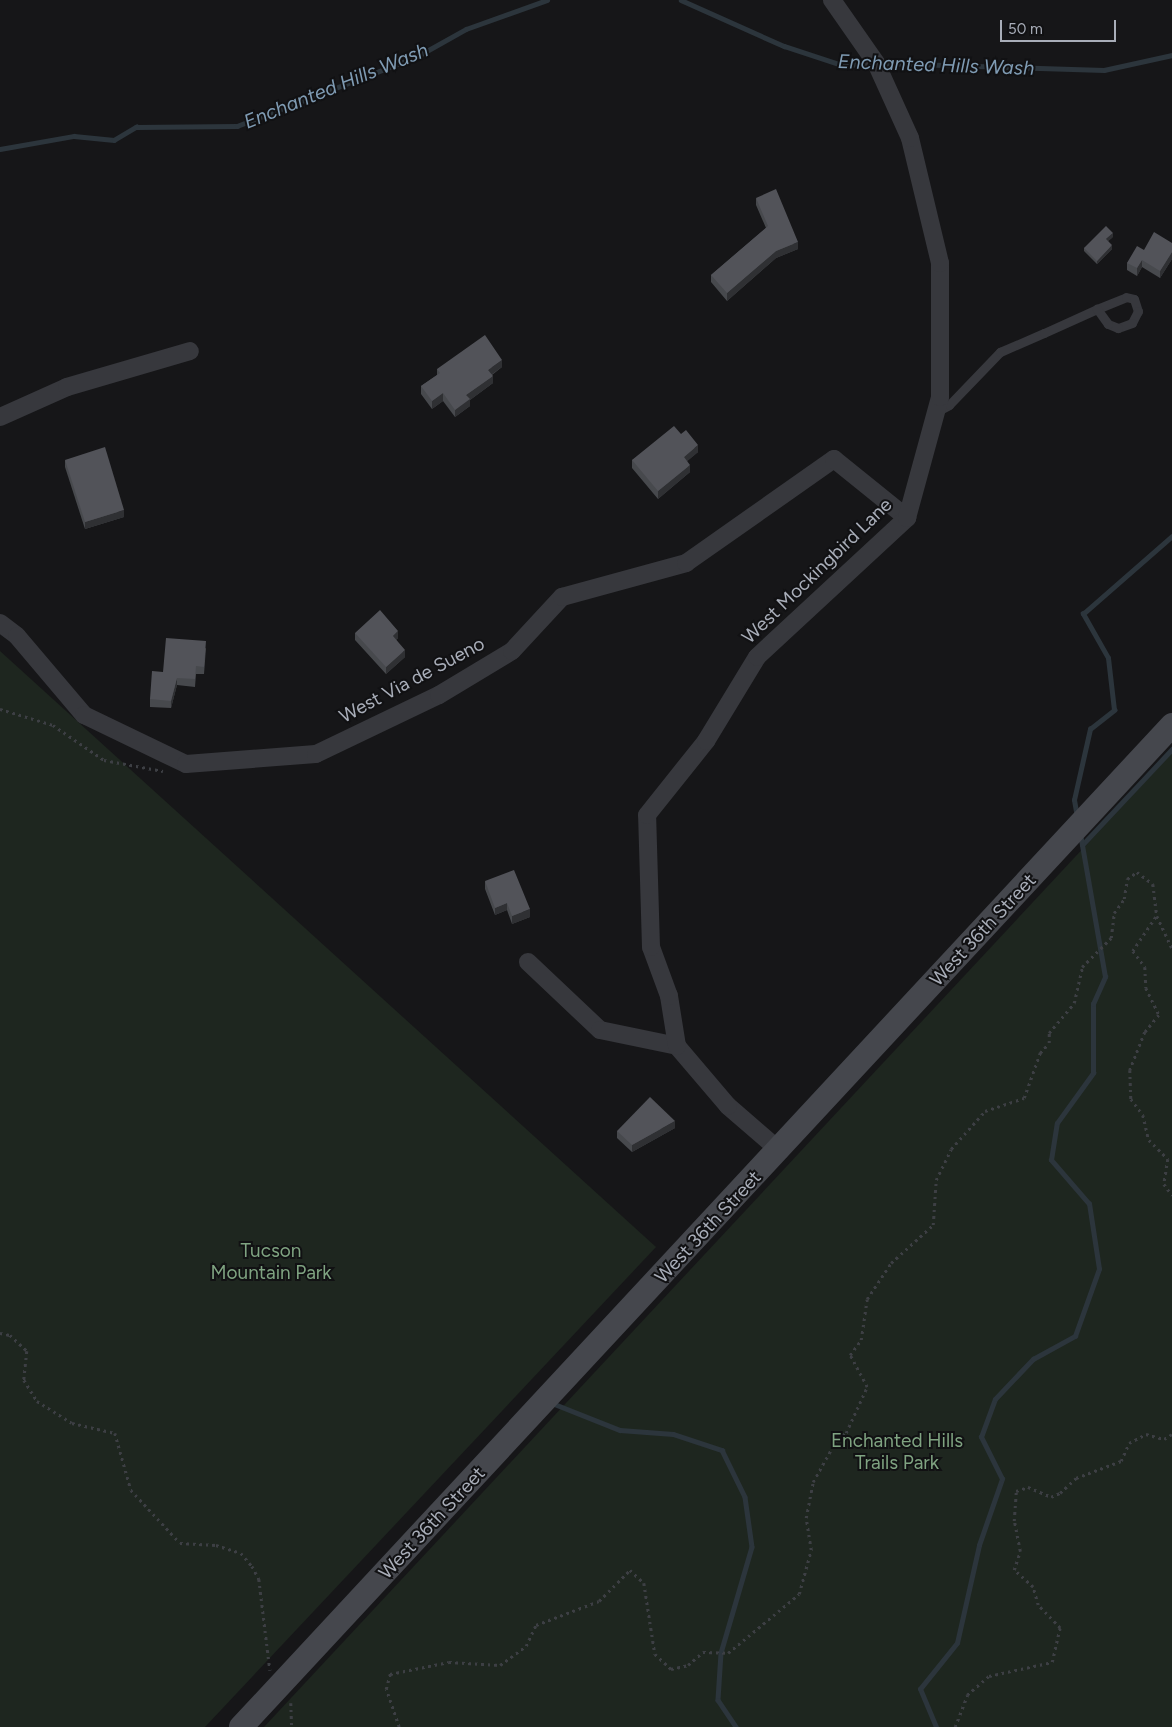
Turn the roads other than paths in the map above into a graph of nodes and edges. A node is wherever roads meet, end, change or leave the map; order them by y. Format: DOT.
graph roads {
  1 [pos="832,0"];
  2 [pos="1097,309"];
  3 [pos="190,351"];
  4 [pos="936,412"];
  5 [pos="0,416"];
  6 [pos="907,518"];
  7 [pos="0,623"];
  8 [pos="1172,725"];
  9 [pos="528,962"];
  10 [pos="677,1046"];
  11 [pos="780,1151"];
  12 [pos="241,1727"];
  1 -- 4 [label="street, West Mockingbird Lane"];
  2 -- 2 [label="lane"];
  2 -- 4 [label="lane"];
  3 -- 5 [label="street"];
  4 -- 6 [label="street, West Mockingbird Lane"];
  6 -- 7 [label="street, West Via de Sueno"];
  6 -- 10 [label="street, West Mockingbird Lane"];
  8 -- 11 [label="street, West 36th Street"];
  9 -- 10 [label="street"];
  10 -- 11 [label="street"];
  11 -- 12 [label="street, West 36th Street"];
}
